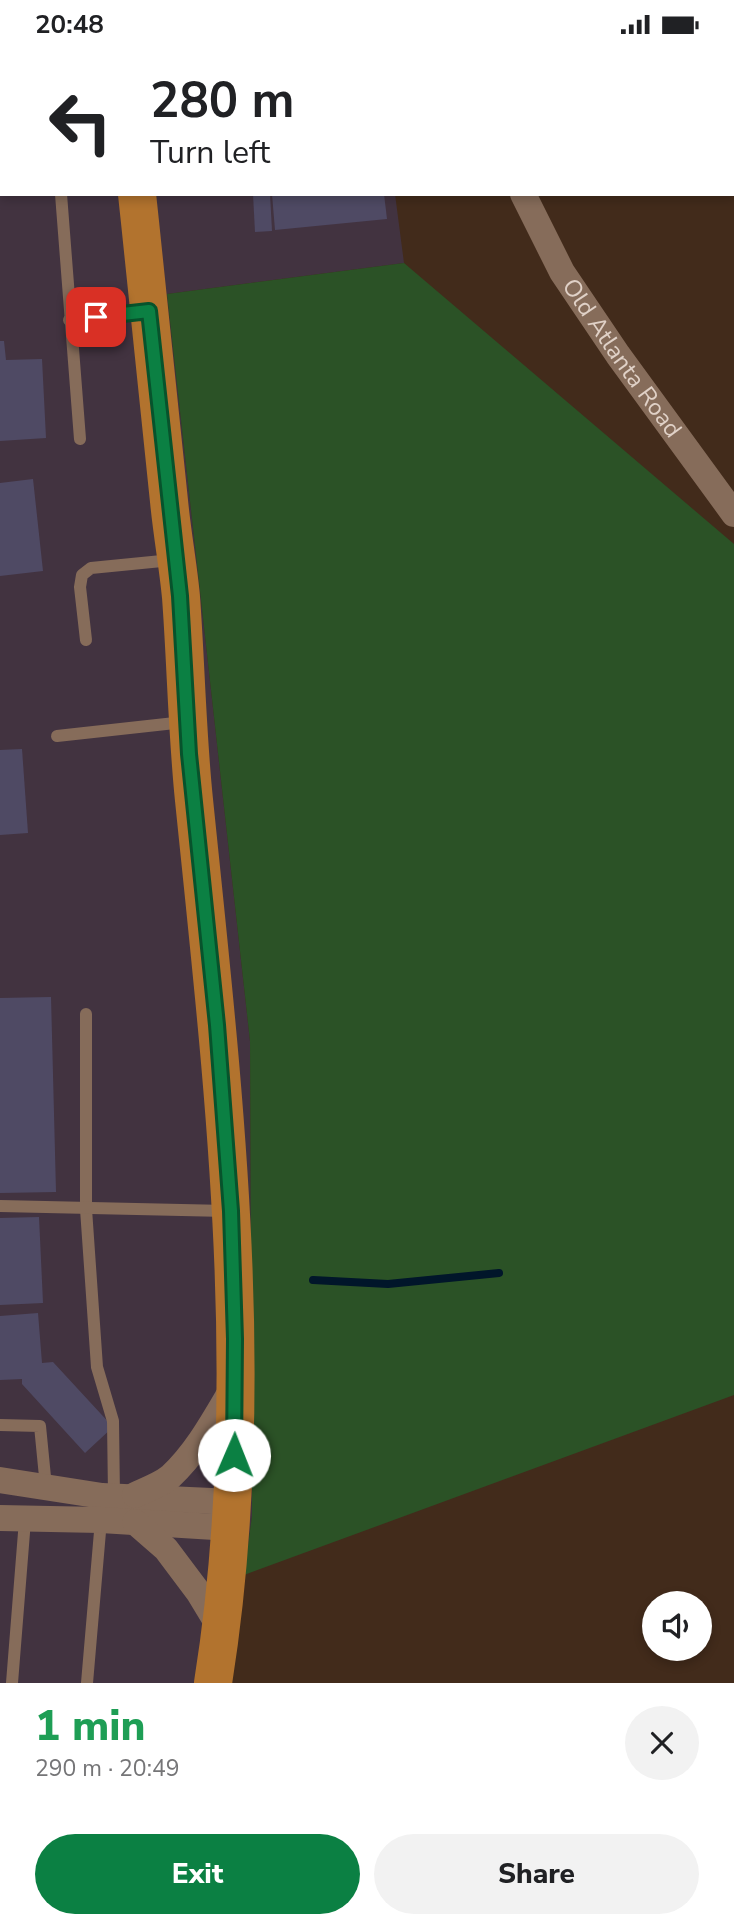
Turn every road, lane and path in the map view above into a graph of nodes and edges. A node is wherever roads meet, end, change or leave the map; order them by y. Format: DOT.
graph roads {
  1 [pos="61,196"];
  2 [pos="137,196"];
  3 [pos="524,196"];
  4 [pos="149,311"];
  5 [pos="69,320"];
  6 [pos="79,439"];
  7 [pos="734,515"];
  8 [pos="176,560"];
  9 [pos="86,640"];
  10 [pos="187,721"];
  11 [pos="57,736"];
  12 [pos="86,1014"];
  13 [pos="0,1206"];
  14 [pos="86,1209"];
  15 [pos="231,1211"];
  16 [pos="235,1385"];
  17 [pos="0,1425"];
  18 [pos="0,1480"];
  19 [pos="46,1487"];
  20 [pos="117,1506"];
  21 [pos="232,1515"];
  22 [pos="13,1519"];
  23 [pos="222,1630"];
  24 [pos="12,1683"];
  25 [pos="88,1683"];
  26 [pos="214,1683"];
  1 -- 5 [label="lane"];
  2 -- 4 [label="highway"];
  3 -- 7 [label="street, Old Atlanta Road"];
  4 -- 5 [label="lane"];
  4 -- 8 [label="highway"];
  5 -- 6 [label="lane"];
  8 -- 9 [label="lane"];
  8 -- 10 [label="highway"];
  10 -- 11 [label="lane"];
  10 -- 15 [label="highway"];
  12 -- 14 [label="lane"];
  13 -- 14 [label="lane"];
  14 -- 15 [label="lane"];
  14 -- 20 [label="lane"];
  15 -- 16 [label="highway"];
  16 -- 20 [label="street"];
  16 -- 21 [label="highway"];
  17 -- 19 [label="lane"];
  18 -- 19 [label="street"];
  19 -- 20 [label="street"];
  20 -- 21 [label="street"];
  20 -- 22 [label="street"];
  20 -- 23 [label="street"];
  20 -- 25 [label="lane"];
  21 -- 23 [label="highway"];
  22 -- 24 [label="lane"];
  23 -- 26 [label="highway"];
}
